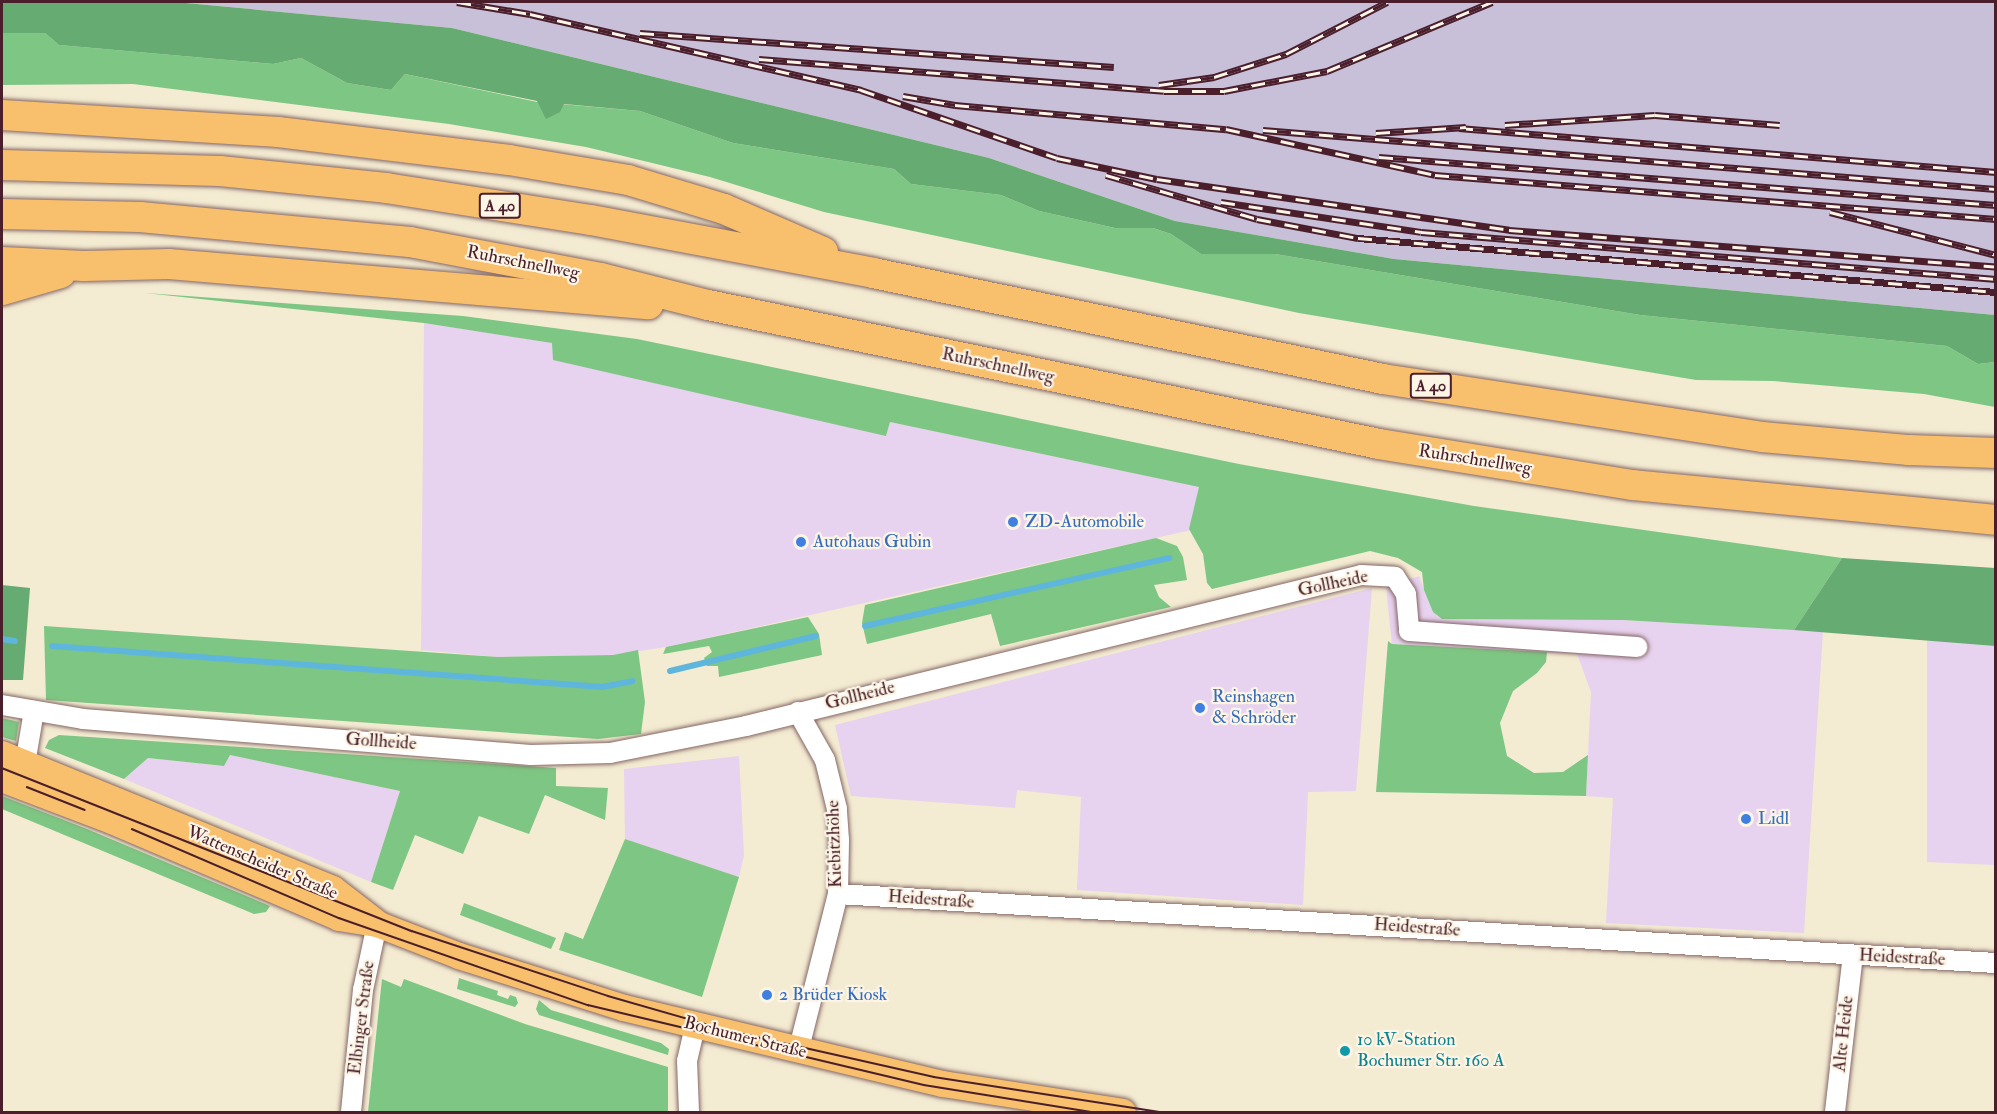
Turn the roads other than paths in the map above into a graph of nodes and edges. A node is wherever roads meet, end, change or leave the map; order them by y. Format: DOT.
graph roads {
  1 [pos="2,115"];
  2 [pos="2,165"];
  3 [pos="2,214"];
  4 [pos="2,262"];
  5 [pos="84,266"];
  6 [pos="873,273"];
  7 [pos="2,290"];
  8 [pos="708,304"];
  9 [pos="1995,453"];
  10 [pos="1995,520"];
  11 [pos="1636,647"];
  12 [pos="2,705"];
  13 [pos="34,711"];
  14 [pos="798,712"];
  15 [pos="2,754"];
  16 [pos="25,764"];
  17 [pos="2,780"];
  18 [pos="838,894"];
  19 [pos="377,924"];
  20 [pos="1853,956"];
  21 [pos="1995,963"];
  22 [pos="695,1026"];
  23 [pos="798,1052"];
  24 [pos="351,1113"];
  25 [pos="689,1113"];
  26 [pos="1123,1113"];
  27 [pos="1835,1113"];
  1 -- 6 [label="highway"];
  2 -- 6 [label="highway, A 40"];
  3 -- 8 [label="highway, Ruhrschnellweg"];
  4 -- 5 [label="highway"];
  5 -- 7 [label="highway"];
  5 -- 8 [label="highway"];
  6 -- 9 [label="highway, A 40"];
  8 -- 10 [label="highway, Ruhrschnellweg"];
  11 -- 14 [label="street, Gollheide"];
  12 -- 13 [label="street, Gollheide"];
  13 -- 14 [label="street, Gollheide"];
  13 -- 16 [label="street"];
  14 -- 18 [label="street, Kiebitzhöhe"];
  15 -- 16 [label="main road, Wattenscheider Straße"];
  16 -- 19 [label="main road, Wattenscheider Straße"];
  17 -- 19 [label="main road, Wattenscheider Straße"];
  18 -- 20 [label="street, Heidestraße"];
  18 -- 23 [label="street, Kiebitzhöhe"];
  19 -- 22 [label="main road, Bochumer Straße"];
  19 -- 24 [label="street, Elbinger Straße"];
  20 -- 21 [label="street, Heidestraße"];
  20 -- 27 [label="street, Alte Heide"];
  22 -- 23 [label="main road, Bochumer Straße"];
  22 -- 25 [label="street"];
  23 -- 26 [label="main road, Bochumer Straße"];
}
